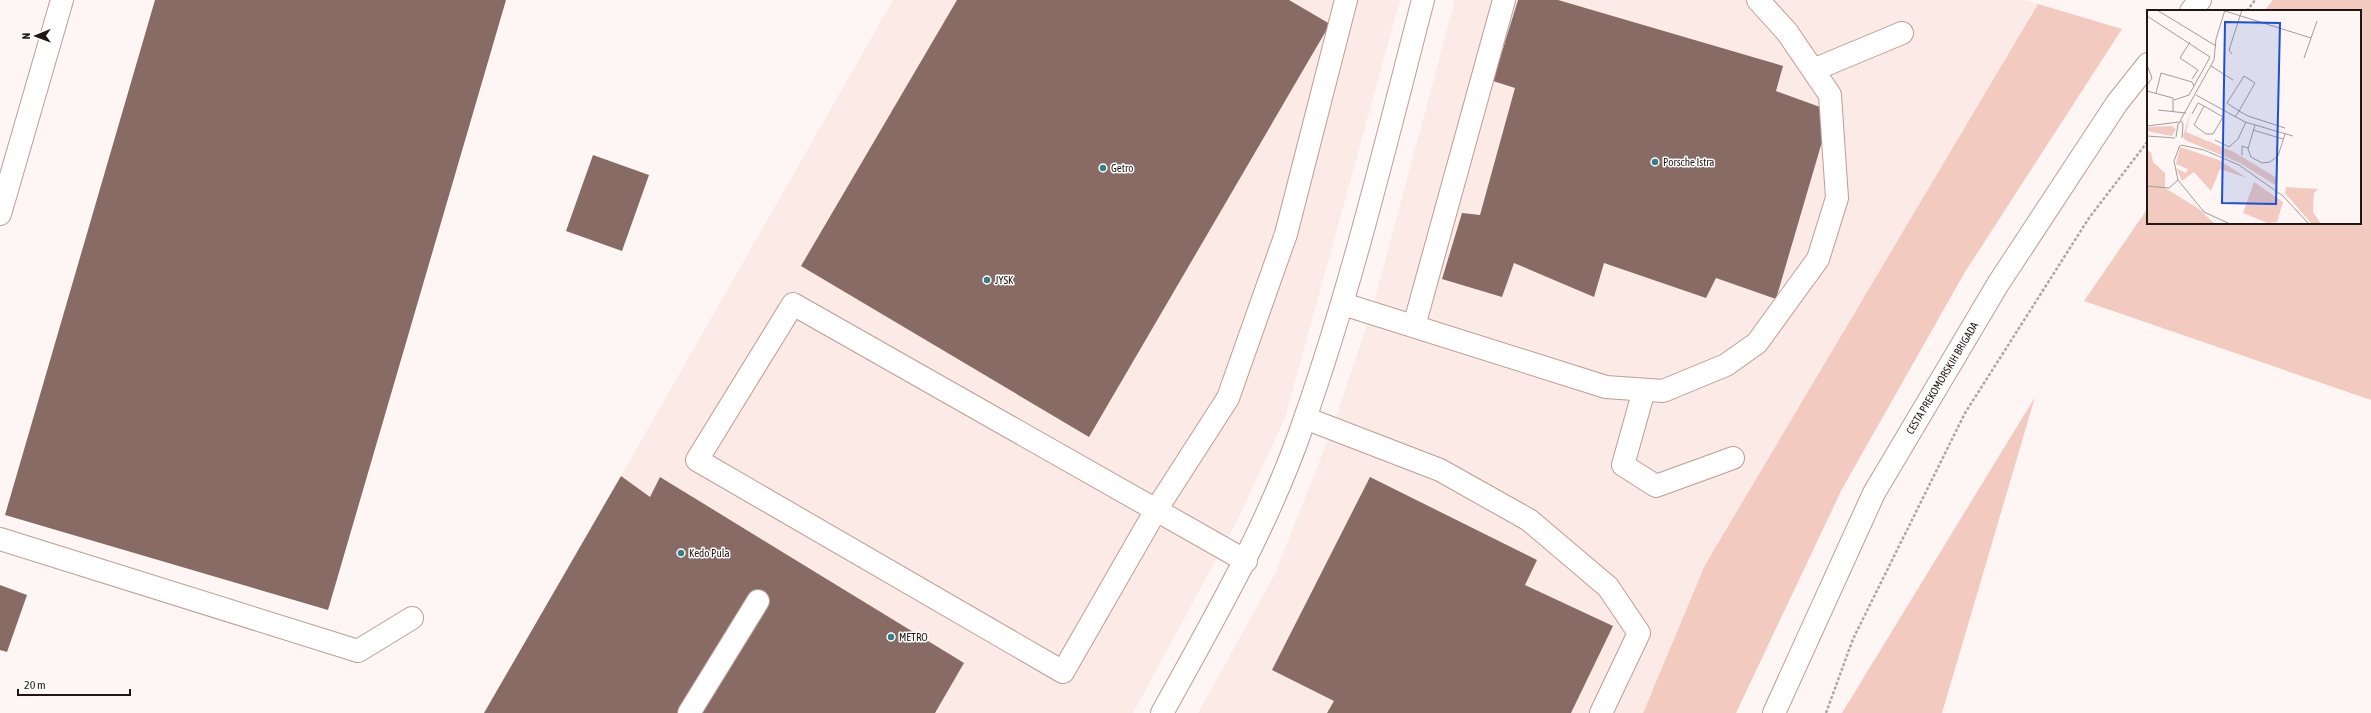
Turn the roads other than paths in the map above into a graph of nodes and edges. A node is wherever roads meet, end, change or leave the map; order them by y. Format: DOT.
graph roads {
  1 [pos="62,0"];
  2 [pos="1346,0"];
  3 [pos="1423,0"];
  4 [pos="1504,0"];
  5 [pos="1758,0"];
  6 [pos="2200,0"];
  7 [pos="2192,10"];
  8 [pos="1902,33"];
  9 [pos="2147,65"];
  10 [pos="1813,70"];
  11 [pos="0,214"];
  12 [pos="1343,304"];
  13 [pos="1414,326"];
  14 [pos="1644,390"];
  15 [pos="1305,418"];
  16 [pos="1733,458"];
  17 [pos="1156,510"];
  18 [pos="0,539"];
  19 [pos="1246,561"];
  20 [pos="758,601"];
  21 [pos="412,618"];
  22 [pos="690,713"];
  23 [pos="1162,713"];
  24 [pos="1601,713"];
  25 [pos="1774,713"];
  1 -- 11 [label="street"];
  2 -- 17 [label="street"];
  3 -- 12 [label="street"];
  4 -- 13 [label="street"];
  5 -- 10 [label="street"];
  6 -- 7 [label="street"];
  8 -- 10 [label="street"];
  9 -- 25 [label="street, CESTA PREKOMORSKIH BRIGADA"];
  10 -- 14 [label="street"];
  12 -- 13 [label="street"];
  12 -- 15 [label="street"];
  13 -- 14 [label="street"];
  14 -- 16 [label="street"];
  15 -- 19 [label="street"];
  15 -- 24 [label="street"];
  17 -- 17 [label="street"];
  17 -- 19 [label="street"];
  18 -- 21 [label="street"];
  19 -- 23 [label="street"];
  20 -- 22 [label="street"];
}
